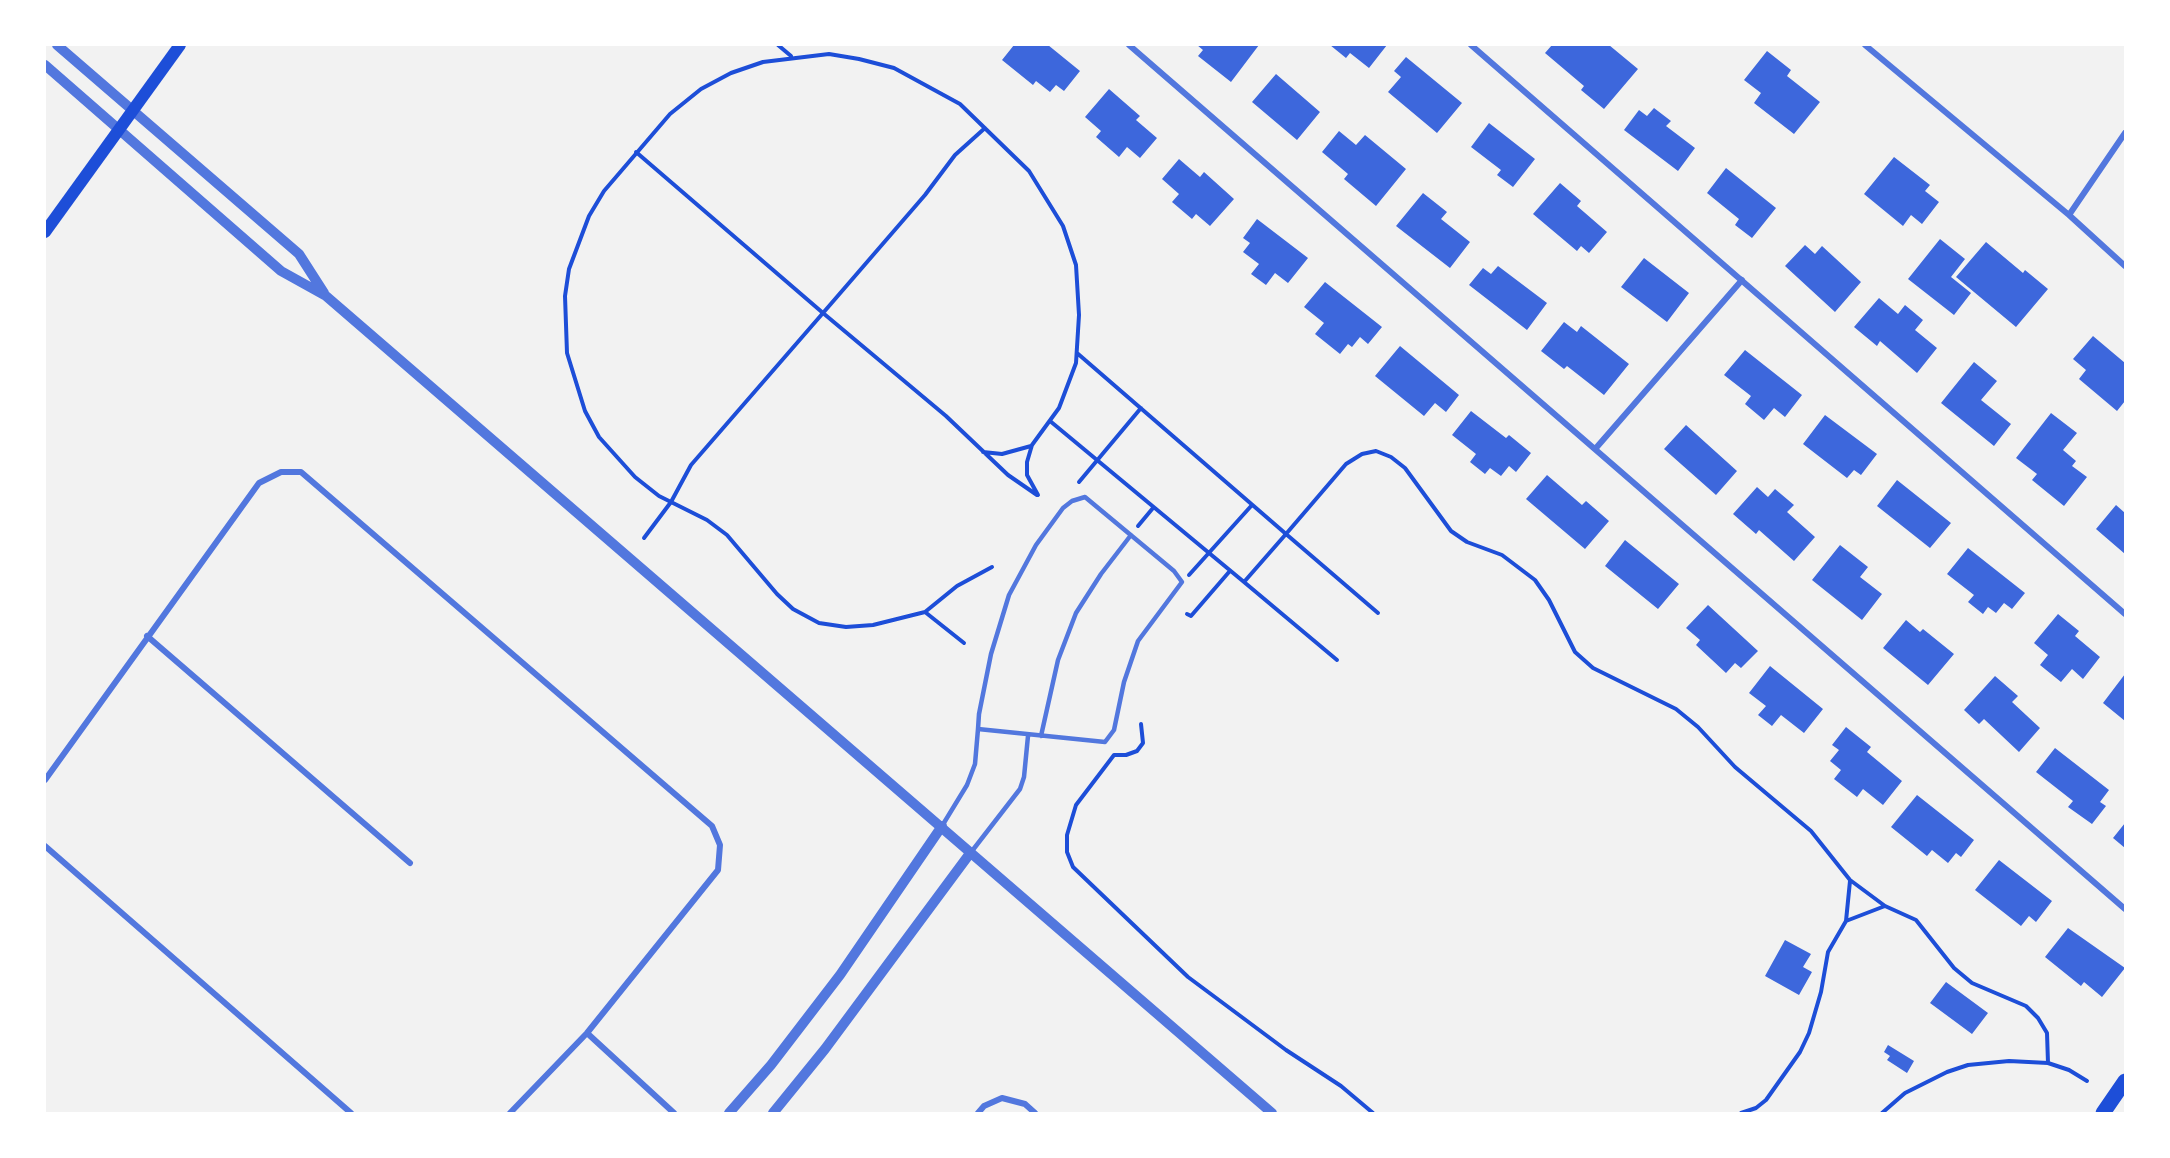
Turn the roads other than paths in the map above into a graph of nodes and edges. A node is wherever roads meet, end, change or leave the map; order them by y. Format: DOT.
graph roads {
  1 [pos="57,45"];
  2 [pos="180,45"];
  3 [pos="1129,45"];
  4 [pos="1471,45"];
  5 [pos="1865,45"];
  6 [pos="45,65"];
  7 [pos="133,110"];
  8 [pos="119,129"];
  9 [pos="2125,133"];
  10 [pos="2069,215"];
  11 [pos="45,232"];
  12 [pos="2125,266"];
  13 [pos="1742,280"];
  14 [pos="326,296"];
  15 [pos="1596,448"];
  16 [pos="1131,535"];
  17 [pos="2125,614"];
  18 [pos="147,636"];
  19 [pos="978,729"];
  20 [pos="1028,736"];
  21 [pos="1041,736"];
  22 [pos="45,780"];
  23 [pos="942,826"];
  24 [pos="45,846"];
  25 [pos="971,852"];
  26 [pos="410,863"];
  27 [pos="2125,909"];
  28 [pos="587,1033"];
  29 [pos="2125,1081"];
  30 [pos="351,1113"];
  31 [pos="510,1113"];
  32 [pos="674,1113"];
  33 [pos="729,1113"];
  34 [pos="773,1113"];
  35 [pos="978,1113"];
  36 [pos="1035,1113"];
  37 [pos="1272,1113"];
  38 [pos="2103,1113"];
  1 -- 7 [label="street"];
  2 -- 7 [label="main road"];
  3 -- 15 [label="street"];
  4 -- 13 [label="street"];
  5 -- 10 [label="street"];
  6 -- 8 [label="street"];
  7 -- 8 [label="main road"];
  7 -- 14 [label="street"];
  8 -- 11 [label="main road"];
  8 -- 14 [label="street"];
  9 -- 10 [label="street"];
  10 -- 12 [label="street"];
  13 -- 15 [label="street"];
  13 -- 17 [label="street"];
  14 -- 23 [label="street"];
  15 -- 27 [label="street"];
  16 -- 19 [label="lane"];
  16 -- 21 [label="lane"];
  16 -- 21 [label="lane"];
  18 -- 22 [label="street"];
  18 -- 26 [label="street"];
  18 -- 28 [label="street"];
  19 -- 20 [label="lane"];
  19 -- 23 [label="lane"];
  20 -- 21 [label="lane"];
  20 -- 25 [label="lane"];
  23 -- 25 [label="street"];
  23 -- 33 [label="street"];
  24 -- 30 [label="street"];
  25 -- 34 [label="street"];
  25 -- 37 [label="street"];
  28 -- 31 [label="street"];
  28 -- 32 [label="street"];
  29 -- 38 [label="main road"];
  35 -- 36 [label="street"];
}
